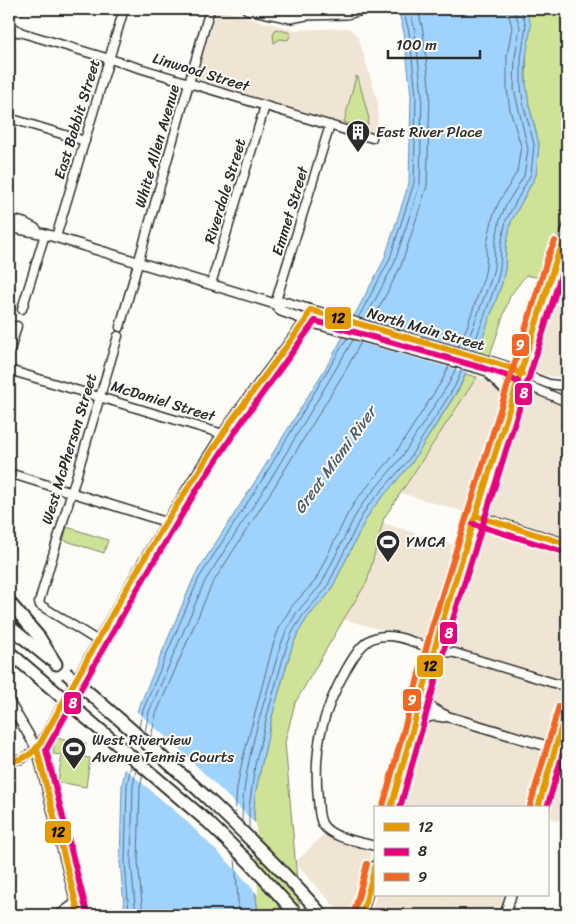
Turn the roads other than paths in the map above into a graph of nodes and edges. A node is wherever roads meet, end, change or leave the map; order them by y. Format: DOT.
graph roads {
  1 [pos="124,9"];
  2 [pos="210,9"];
  3 [pos="247,9"];
  4 [pos="290,9"];
  5 [pos="368,9"];
  6 [pos="306,15"];
  7 [pos="9,22"];
  8 [pos="9,30"];
  9 [pos="23,33"];
  10 [pos="110,59"];
  11 [pos="189,83"];
  12 [pos="265,106"];
  13 [pos="9,118"];
  14 [pos="330,125"];
  15 [pos="372,138"];
  16 [pos="85,141"];
  17 [pos="9,218"];
  18 [pos="9,227"];
  19 [pos="567,230"];
  20 [pos="45,234"];
  21 [pos="56,237"];
  22 [pos="565,244"];
  23 [pos="138,262"];
  24 [pos="211,284"];
  25 [pos="275,304"];
  26 [pos="22,309"];
  27 [pos="310,310"];
  28 [pos="306,320"];
  29 [pos="16,326"];
  30 [pos="120,327"];
  31 [pos="118,336"];
  32 [pos="9,354"];
  33 [pos="9,370"];
  34 [pos="482,370"];
  35 [pos="520,378"];
  36 [pos="567,386"];
  37 [pos="100,397"];
  38 [pos="567,402"];
  39 [pos="509,408"];
  40 [pos="223,434"];
  41 [pos="9,473"];
  42 [pos="71,492"];
  43 [pos="476,516"];
  44 [pos="166,522"];
  45 [pos="567,544"];
  46 [pos="9,602"];
  47 [pos="9,626"];
  48 [pos="98,641"];
  49 [pos="435,650"];
  50 [pos="9,652"];
  51 [pos="56,664"];
  52 [pos="427,679"];
  53 [pos="567,687"];
  54 [pos="9,702"];
  55 [pos="567,708"];
  56 [pos="449,717"];
  57 [pos="556,748"];
  58 [pos="37,749"];
  59 [pos="567,752"];
  60 [pos="9,761"];
  61 [pos="392,806"];
  62 [pos="399,806"];
  63 [pos="539,806"];
  64 [pos="374,846"];
  65 [pos="374,870"];
  66 [pos="511,896"];
  67 [pos="76,904"];
  68 [pos="59,915"];
  69 [pos="79,915"];
  70 [pos="298,915"];
  71 [pos="322,915"];
  72 [pos="362,915"];
  73 [pos="505,915"];
  1 -- 10 [label="street, East Babbit Street"];
  2 -- 11 [label="street, White Allen Avenue"];
  3 -- 6 [label="main road"];
  4 -- 6 [label="main road"];
  5 -- 6 [label="main road"];
  7 -- 9 [label="street, Linwood Street"];
  8 -- 9 [label="street, Linwood Street"];
  9 -- 10 [label="street, Linwood Street"];
  10 -- 11 [label="street, Linwood Street"];
  10 -- 16 [label="street, East Babbit Street"];
  11 -- 12 [label="street, Linwood Street"];
  11 -- 23 [label="street, White Allen Avenue"];
  12 -- 14 [label="street, Linwood Street"];
  12 -- 24 [label="street, Riverdale Street"];
  13 -- 16 [label="street"];
  14 -- 15 [label="street, Linwood Street"];
  14 -- 25 [label="street, Emmet Street"];
  16 -- 21 [label="street, East Babbit Street"];
  17 -- 20 [label="main road, North Main Street"];
  18 -- 20 [label="main road, North Main Street"];
  19 -- 22 [label="main road"];
  20 -- 21 [label="main road, North Main Street"];
  20 -- 26 [label="street"];
  21 -- 23 [label="main road, North Main Street"];
  22 -- 35 [label="main road"];
  23 -- 24 [label="main road, North Main Street"];
  23 -- 30 [label="street"];
  24 -- 25 [label="main road, North Main Street"];
  25 -- 27 [label="main road, North Main Street"];
  25 -- 28 [label="main road, North Main Street"];
  27 -- 28 [label="main road"];
  27 -- 35 [label="main road, North Main Street"];
  28 -- 34 [label="main road, North Main Street"];
  28 -- 40 [label="main road"];
  29 -- 32 [label="street"];
  31 -- 37 [label="street, West McPherson Street"];
  33 -- 37 [label="street, McDaniel Street"];
  34 -- 35 [label="main road, North Main Street"];
  34 -- 39 [label="main road"];
  35 -- 36 [label="street, North Main Street"];
  35 -- 38 [label="street, North Main Street"];
  35 -- 39 [label="main road"];
  37 -- 40 [label="street, McDaniel Street"];
  37 -- 42 [label="street, West McPherson Street"];
  39 -- 43 [label="main road"];
  40 -- 44 [label="main road"];
  41 -- 42 [label="street"];
  42 -- 44 [label="street"];
  42 -- 48 [label="street, West McPherson Street"];
  43 -- 45 [label="main road"];
  43 -- 49 [label="main road"];
  44 -- 48 [label="main road"];
  46 -- 51 [label="highway"];
  47 -- 51 [label="highway"];
  48 -- 58 [label="main road"];
  49 -- 52 [label="main road"];
  49 -- 53 [label="street"];
  49 -- 64 [label="street"];
  50 -- 70 [label="highway, bridge"];
  51 -- 71 [label="highway, bridge"];
  52 -- 56 [label="main road"];
  52 -- 61 [label="main road"];
  54 -- 58 [label="main road"];
  55 -- 57 [label="main road"];
  56 -- 57 [label="main road"];
  56 -- 62 [label="main road"];
  57 -- 59 [label="main road"];
  57 -- 63 [label="main road"];
  58 -- 60 [label="street"];
  58 -- 67 [label="main road"];
  65 -- 72 [label="main road"];
  66 -- 73 [label="main road"];
  67 -- 68 [label="street"];
  67 -- 69 [label="main road"];
}
